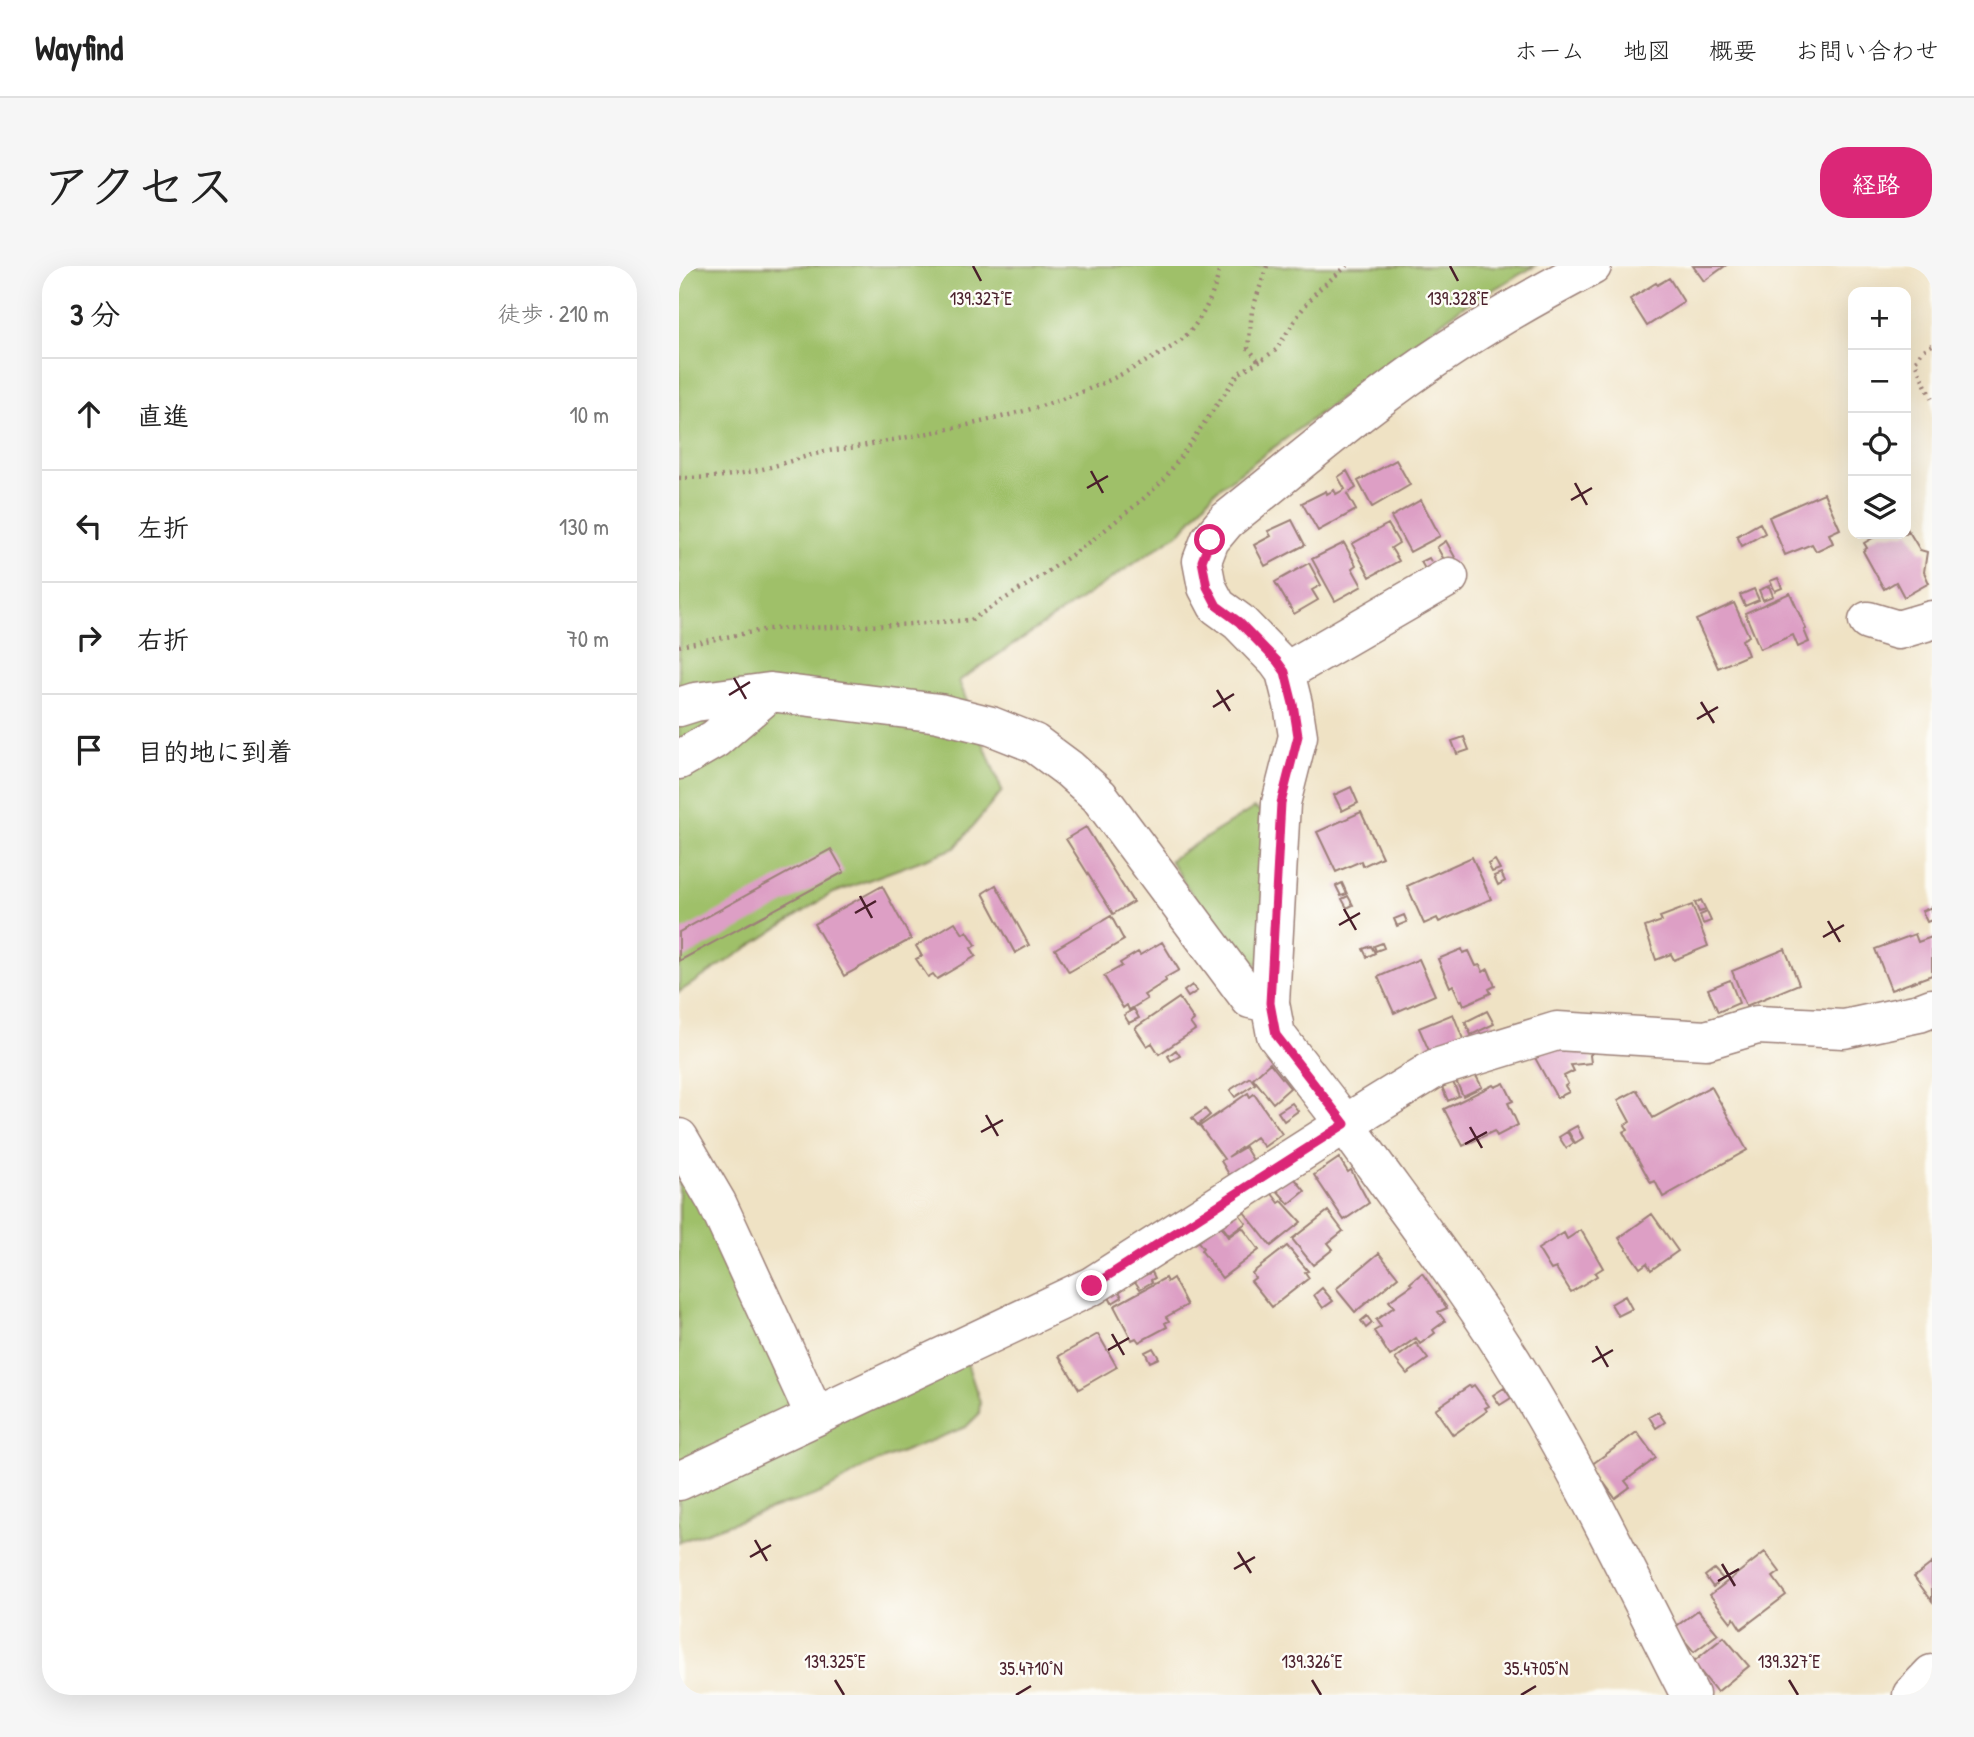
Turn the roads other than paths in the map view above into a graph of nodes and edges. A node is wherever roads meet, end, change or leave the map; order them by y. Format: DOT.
graph roads {
  1 [pos="1592,266"];
  2 [pos="1449,577"];
  3 [pos="1932,620"];
  4 [pos="1868,621"];
  5 [pos="1285,672"];
  6 [pos="770,692"];
  7 [pos="679,706"];
  8 [pos="679,760"];
  9 [pos="1270,1003"];
  10 [pos="1932,1008"];
  11 [pos="1345,1124"];
  12 [pos="679,1138"];
  13 [pos="815,1416"];
  14 [pos="679,1481"];
  15 [pos="1932,1674"];
  16 [pos="1690,1695"];
  17 [pos="1912,1695"];
  1 -- 5 [label="street"];
  2 -- 5 [label="street"];
  3 -- 4 [label="street"];
  5 -- 9 [label="street"];
  6 -- 7 [label="street"];
  6 -- 8 [label="street"];
  6 -- 9 [label="street"];
  9 -- 11 [label="street"];
  10 -- 11 [label="street"];
  11 -- 13 [label="street"];
  11 -- 16 [label="street"];
  12 -- 13 [label="street"];
  13 -- 14 [label="street"];
  15 -- 17 [label="street"];
}
